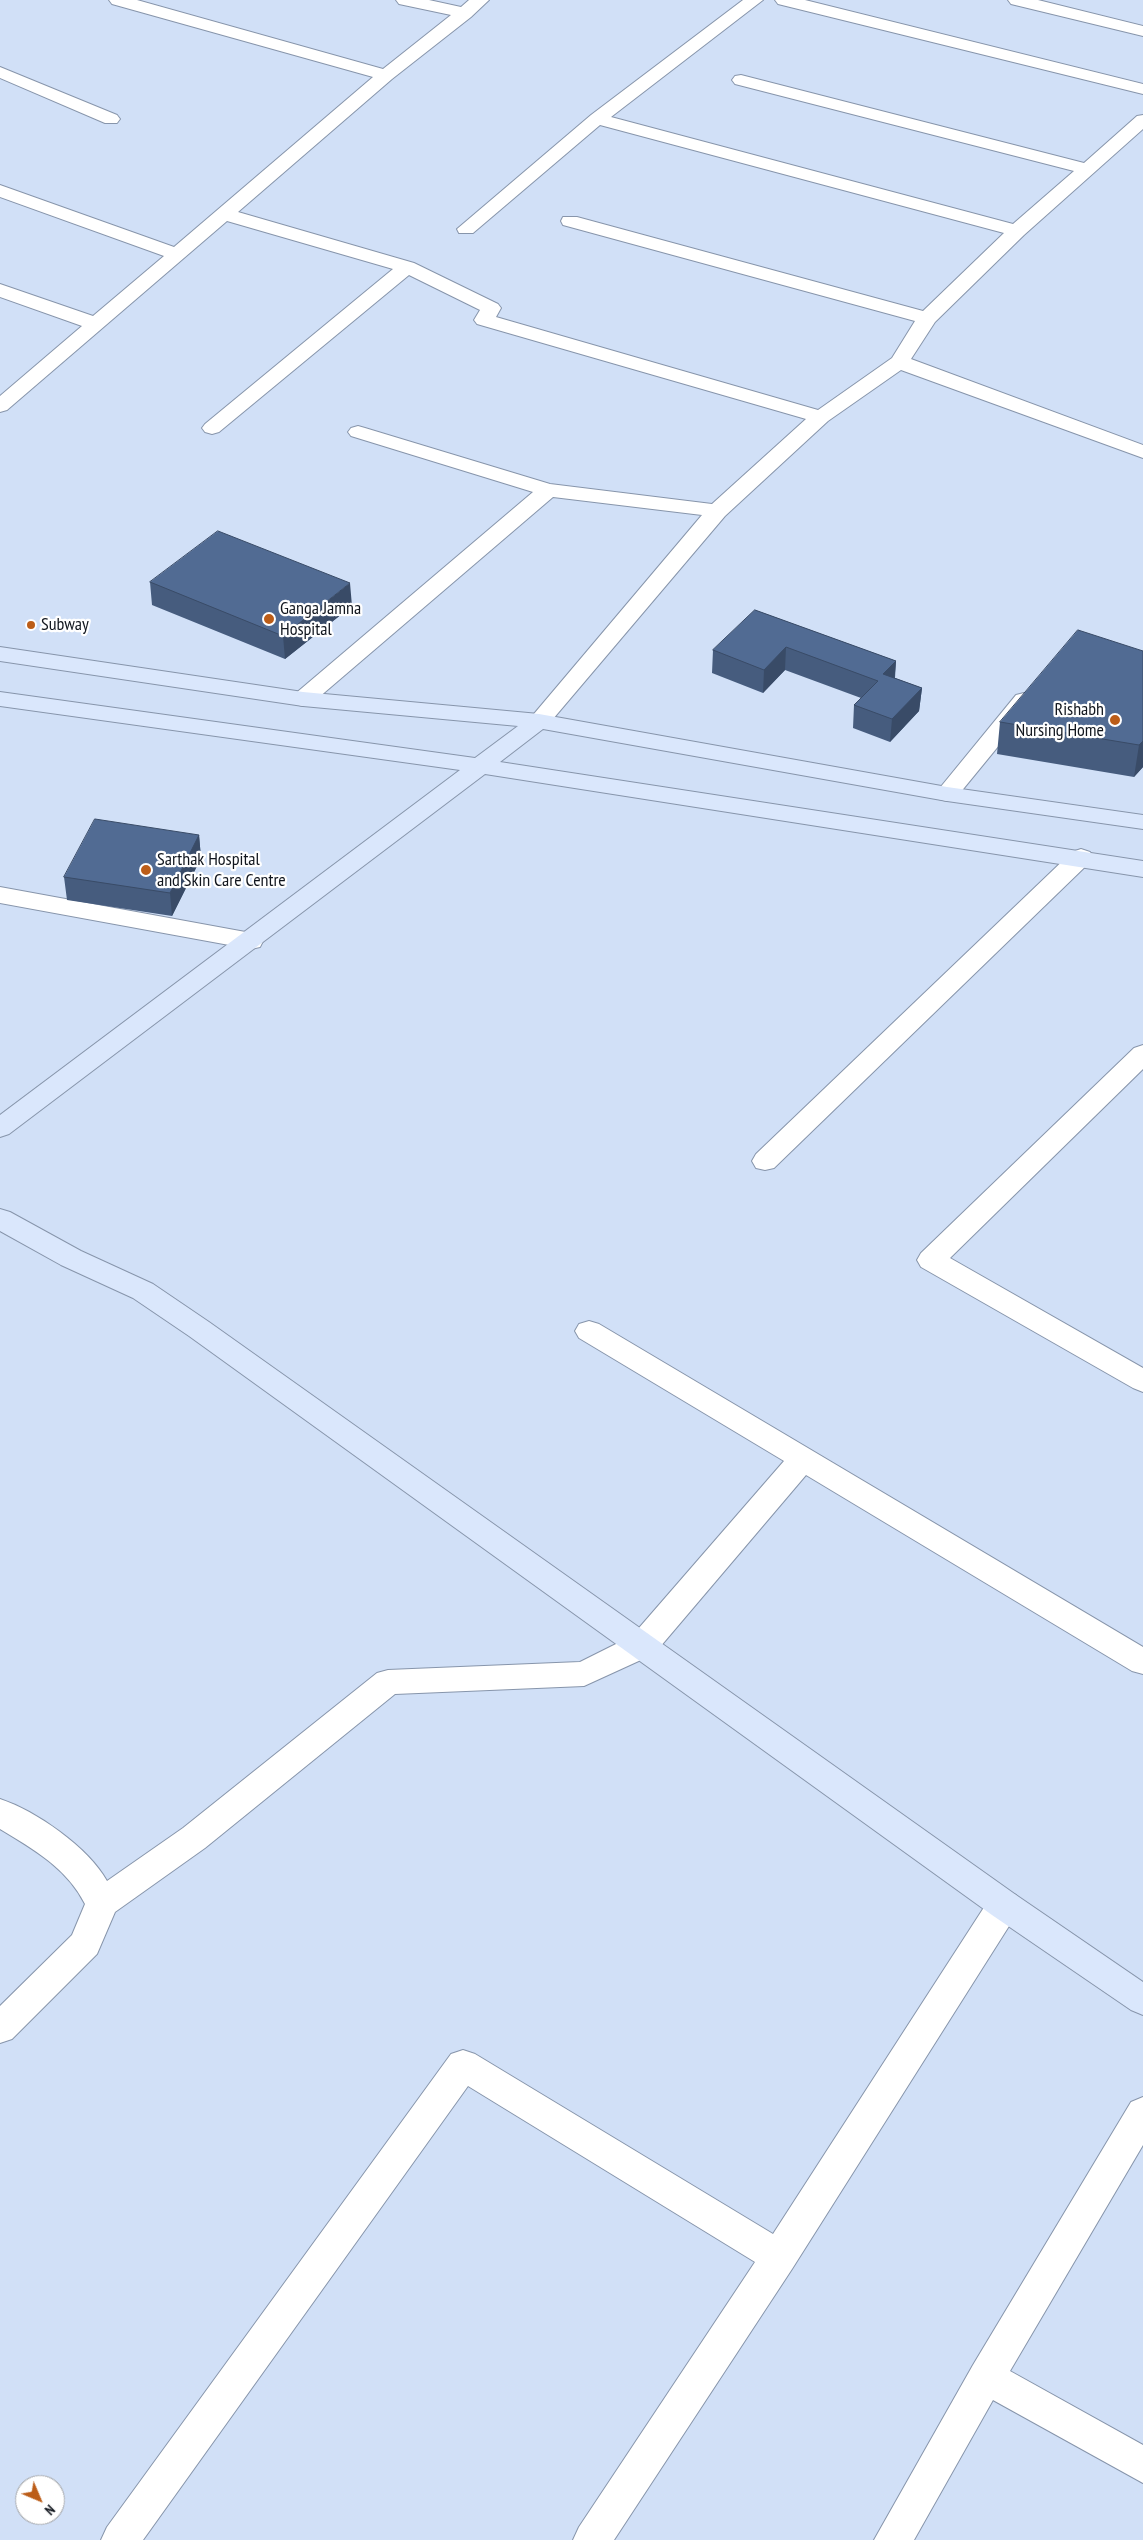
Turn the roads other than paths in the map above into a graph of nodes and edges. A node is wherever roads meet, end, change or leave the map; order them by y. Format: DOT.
graph roads {
  1 [pos="118,0"];
  2 [pos="405,0"];
  3 [pos="480,0"];
  4 [pos="754,0"];
  5 [pos="784,0"];
  6 [pos="1016,0"];
  7 [pos="465,13"];
  8 [pos="1143,31"];
  9 [pos="0,72"];
  10 [pos="386,75"];
  11 [pos="741,80"];
  12 [pos="1143,90"];
  13 [pos="111,119"];
  14 [pos="597,119"];
  15 [pos="1143,120"];
  16 [pos="1088,169"];
  17 [pos="0,191"];
  18 [pos="224,214"];
  19 [pos="570,221"];
  20 [pos="466,229"];
  21 [pos="1017,231"];
  22 [pos="177,254"];
  23 [pos="407,266"];
  24 [pos="0,290"];
  25 [pos="927,318"];
  26 [pos="96,324"];
  27 [pos="899,362"];
  28 [pos="3,400"];
  29 [pos="821,417"];
  30 [pos="212,428"];
  31 [pos="358,432"];
  32 [pos="1143,452"];
  33 [pos="548,490"];
  34 [pos="717,511"];
  35 [pos="0,654"];
  36 [pos="1037,683"];
  37 [pos="0,699"];
  38 [pos="303,699"];
  39 [pos="539,720"];
  40 [pos="480,766"];
  41 [pos="947,794"];
  42 [pos="1143,822"];
  43 [pos="1081,857"];
  44 [pos="1143,869"];
  45 [pos="0,895"];
  46 [pos="251,941"];
  47 [pos="1143,1054"];
  48 [pos="0,1128"];
  49 [pos="765,1161"];
  50 [pos="0,1219"];
  51 [pos="589,1331"];
  52 [pos="1143,1381"];
  53 [pos="803,1459"];
  54 [pos="643,1645"];
  55 [pos="1143,1662"];
  56 [pos="0,1812"];
  57 [pos="102,1903"];
  58 [pos="1004,1905"];
  59 [pos="1143,2000"];
  60 [pos="0,2028"];
  61 [pos="1143,2113"];
  62 [pos="779,2257"];
  63 [pos="986,2377"];
  64 [pos="1143,2466"];
  65 [pos="120,2540"];
  66 [pos="592,2540"];
  67 [pos="894,2540"];
  1 -- 10 [label="street"];
  2 -- 7 [label="street"];
  3 -- 7 [label="street"];
  4 -- 14 [label="street"];
  5 -- 12 [label="street"];
  6 -- 8 [label="street"];
  7 -- 10 [label="street"];
  9 -- 13 [label="street"];
  10 -- 18 [label="street"];
  11 -- 16 [label="street"];
  14 -- 20 [label="street"];
  14 -- 21 [label="street"];
  15 -- 16 [label="street"];
  16 -- 21 [label="street"];
  17 -- 22 [label="street"];
  18 -- 22 [label="street"];
  18 -- 23 [label="street"];
  19 -- 25 [label="street"];
  21 -- 25 [label="street"];
  22 -- 26 [label="street"];
  23 -- 29 [label="street"];
  23 -- 30 [label="street"];
  24 -- 26 [label="street"];
  25 -- 27 [label="street"];
  26 -- 28 [label="street"];
  27 -- 29 [label="street"];
  27 -- 32 [label="street"];
  29 -- 34 [label="street"];
  31 -- 33 [label="street"];
  33 -- 34 [label="street"];
  33 -- 38 [label="street"];
  34 -- 39 [label="street"];
  35 -- 38 [label="main road"];
  36 -- 41 [label="street"];
  37 -- 40 [label="main road"];
  38 -- 39 [label="main road"];
  39 -- 40 [label="main road"];
  39 -- 41 [label="main road"];
  40 -- 43 [label="main road"];
  40 -- 46 [label="main road"];
  41 -- 42 [label="main road"];
  43 -- 44 [label="main road"];
  43 -- 49 [label="street"];
  45 -- 46 [label="street"];
  46 -- 48 [label="main road"];
  47 -- 52 [label="street"];
  50 -- 54 [label="main road"];
  51 -- 53 [label="street"];
  53 -- 54 [label="street"];
  53 -- 55 [label="street"];
  54 -- 57 [label="street"];
  54 -- 58 [label="main road"];
  56 -- 57 [label="street"];
  57 -- 60 [label="street"];
  58 -- 59 [label="main road"];
  58 -- 62 [label="street"];
  61 -- 63 [label="street"];
  62 -- 65 [label="street"];
  62 -- 66 [label="street"];
  63 -- 64 [label="street"];
  63 -- 67 [label="street"];
}
